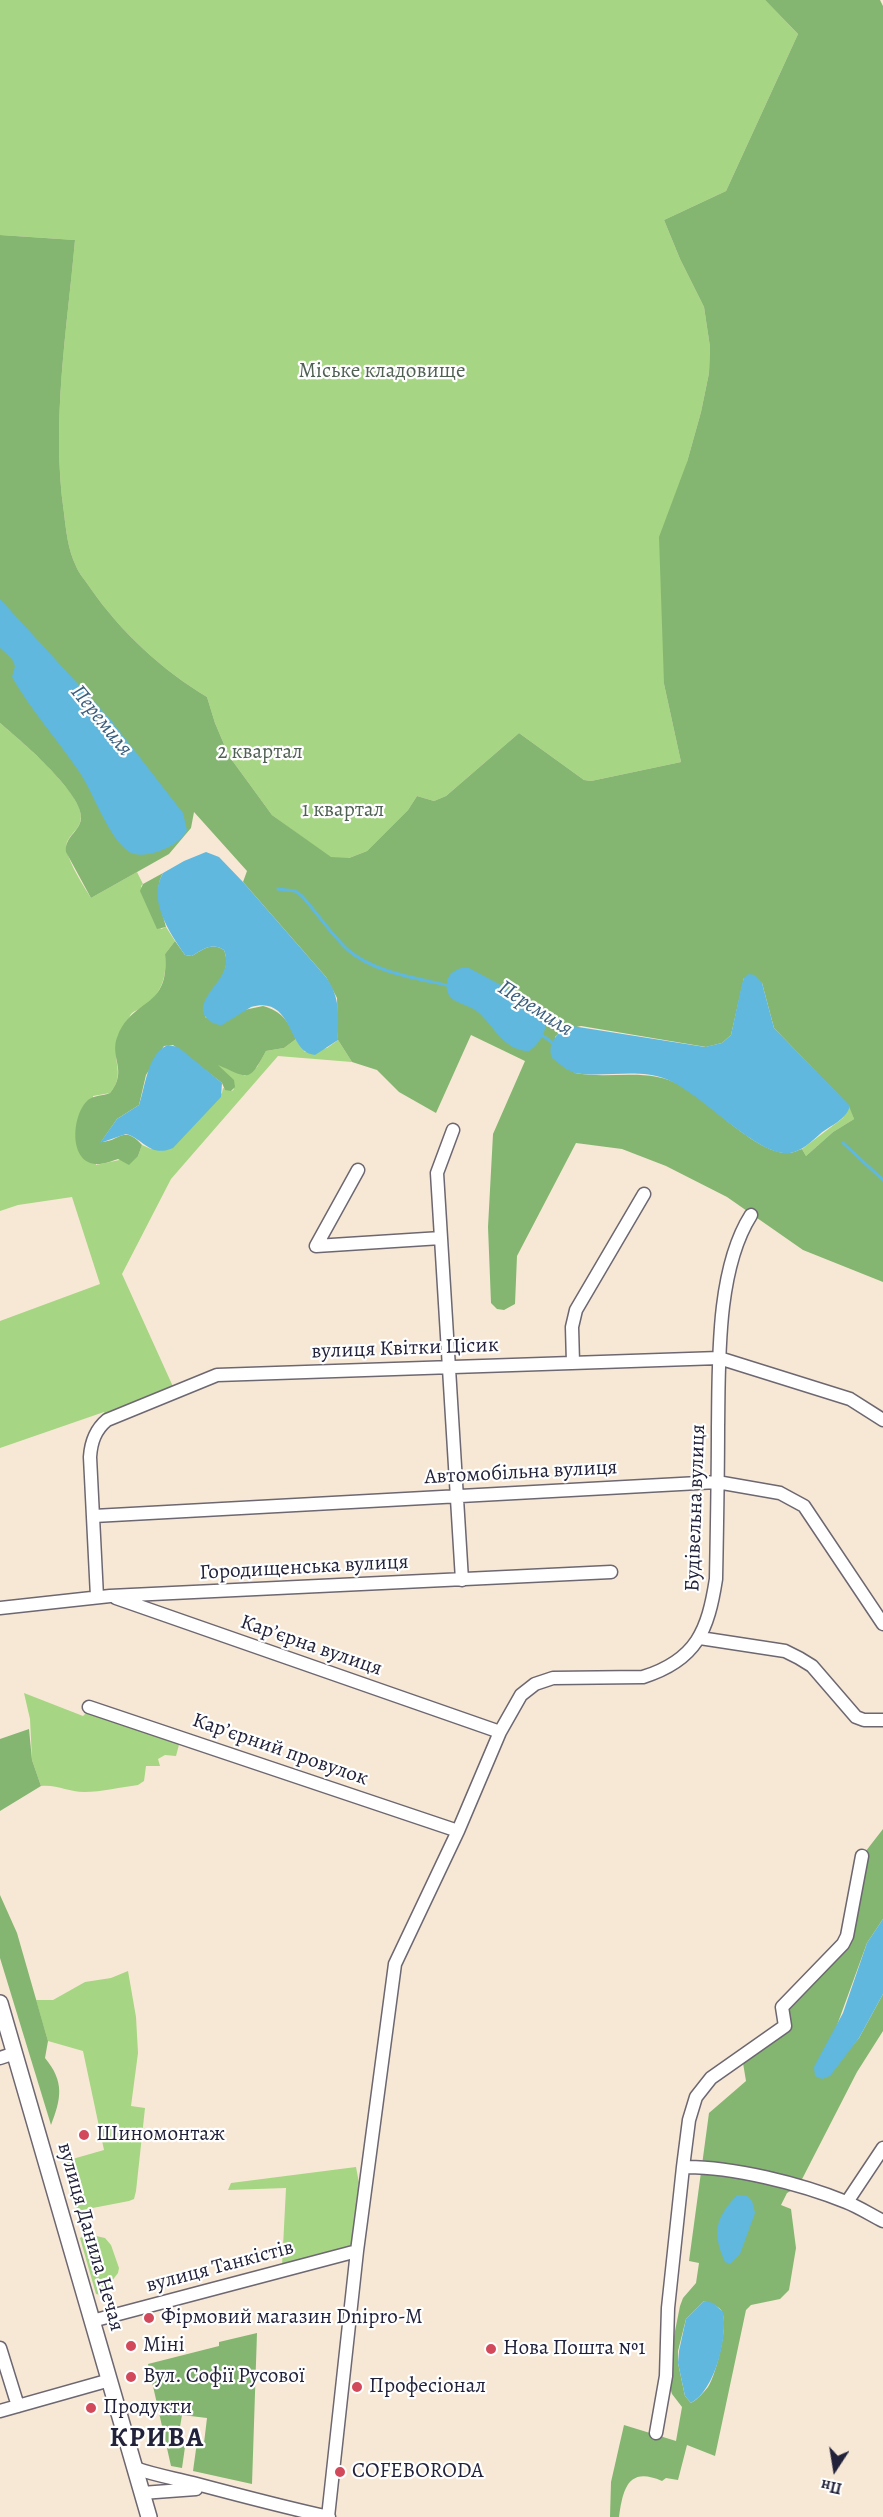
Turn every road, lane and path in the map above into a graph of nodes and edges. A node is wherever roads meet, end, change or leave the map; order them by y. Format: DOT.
graph roads {
  1 [pos="453,1130"];
  2 [pos="358,1170"];
  3 [pos="644,1194"];
  4 [pos="751,1215"];
  5 [pos="441,1238"];
  6 [pos="719,1358"];
  7 [pos="573,1363"];
  8 [pos="449,1366"];
  9 [pos="883,1420"];
  10 [pos="717,1482"];
  11 [pos="457,1496"];
  12 [pos="94,1516"];
  13 [pos="611,1572"];
  14 [pos="462,1580"];
  15 [pos="103,1597"];
  16 [pos="0,1608"];
  17 [pos="883,1624"];
  18 [pos="700,1638"];
  19 [pos="88,1707"];
  20 [pos="883,1720"];
  21 [pos="500,1732"];
  22 [pos="458,1831"];
  23 [pos="862,1856"];
  24 [pos="0,2003"];
  25 [pos="7,2055"];
  26 [pos="883,2148"];
  27 [pos="683,2167"];
  28 [pos="847,2202"];
  29 [pos="883,2221"];
  30 [pos="357,2251"];
  31 [pos="92,2321"];
  32 [pos="0,2348"];
  33 [pos="110,2380"];
  34 [pos="18,2406"];
  35 [pos="0,2411"];
  36 [pos="656,2433"];
  37 [pos="135,2468"];
  38 [pos="156,2476"];
  39 [pos="142,2491"];
  40 [pos="218,2491"];
  41 [pos="161,2493"];
  42 [pos="307,2515"];
  43 [pos="150,2517"];
  44 [pos="328,2517"];
  1 -- 5 [label="street"];
  2 -- 5 [label="street"];
  3 -- 7 [label="street"];
  4 -- 6 [label="street, Будівельна вулиця"];
  5 -- 8 [label="street"];
  6 -- 7 [label="street, вулиця Квітки Цісик"];
  6 -- 9 [label="street, вулиця Квітки Цісик"];
  6 -- 10 [label="street, Будівельна вулиця"];
  7 -- 8 [label="street, вулиця Квітки Цісик"];
  8 -- 11 [label="street"];
  8 -- 12 [label="street, вулиця Квітки Цісик"];
  10 -- 11 [label="street, Автомобільна вулиця"];
  10 -- 17 [label="street, Автомобільна вулиця"];
  10 -- 18 [label="street, Будівельна вулиця"];
  11 -- 12 [label="street, Автомобільна вулиця"];
  11 -- 14 [label="street"];
  12 -- 15 [label="street, вулиця Квітки Цісик"];
  13 -- 14 [label="street, Городищенська вулиця"];
  14 -- 15 [label="street, Городищенська вулиця"];
  15 -- 16 [label="street, Городищенська вулиця"];
  15 -- 21 [label="street, Карʼєрна вулиця"];
  18 -- 20 [label="street"];
  18 -- 21 [label="street, Будівельна вулиця"];
  19 -- 22 [label="street, Карʼєрний провулок"];
  21 -- 22 [label="street, Будівельна вулиця"];
  22 -- 30 [label="street, Будівельна вулиця"];
  23 -- 27 [label="street"];
  24 -- 25 [label="main road, вулиця Данила Нечая"];
  25 -- 31 [label="main road, вулиця Данила Нечая"];
  26 -- 28 [label="street"];
  27 -- 28 [label="street"];
  27 -- 36 [label="street"];
  28 -- 29 [label="street"];
  30 -- 31 [label="street, вулиця Танкістів"];
  30 -- 44 [label="street, Будівельна вулиця"];
  31 -- 33 [label="main road, вулиця Данила Нечая"];
  32 -- 34 [label="street"];
  33 -- 34 [label="street"];
  33 -- 37 [label="main road, вулиця Данила Нечая"];
  34 -- 35 [label="street"];
  37 -- 38 [label="street"];
  37 -- 39 [label="main road, вулиця Данила Нечая"];
  38 -- 39 [label="street"];
  38 -- 40 [label="street"];
  39 -- 41 [label="street"];
  39 -- 43 [label="main road, вулиця Данила Нечая"];
  40 -- 41 [label="street"];
  40 -- 42 [label="street"];
  41 -- 43 [label="street"];
  42 -- 44 [label="street"];
}
